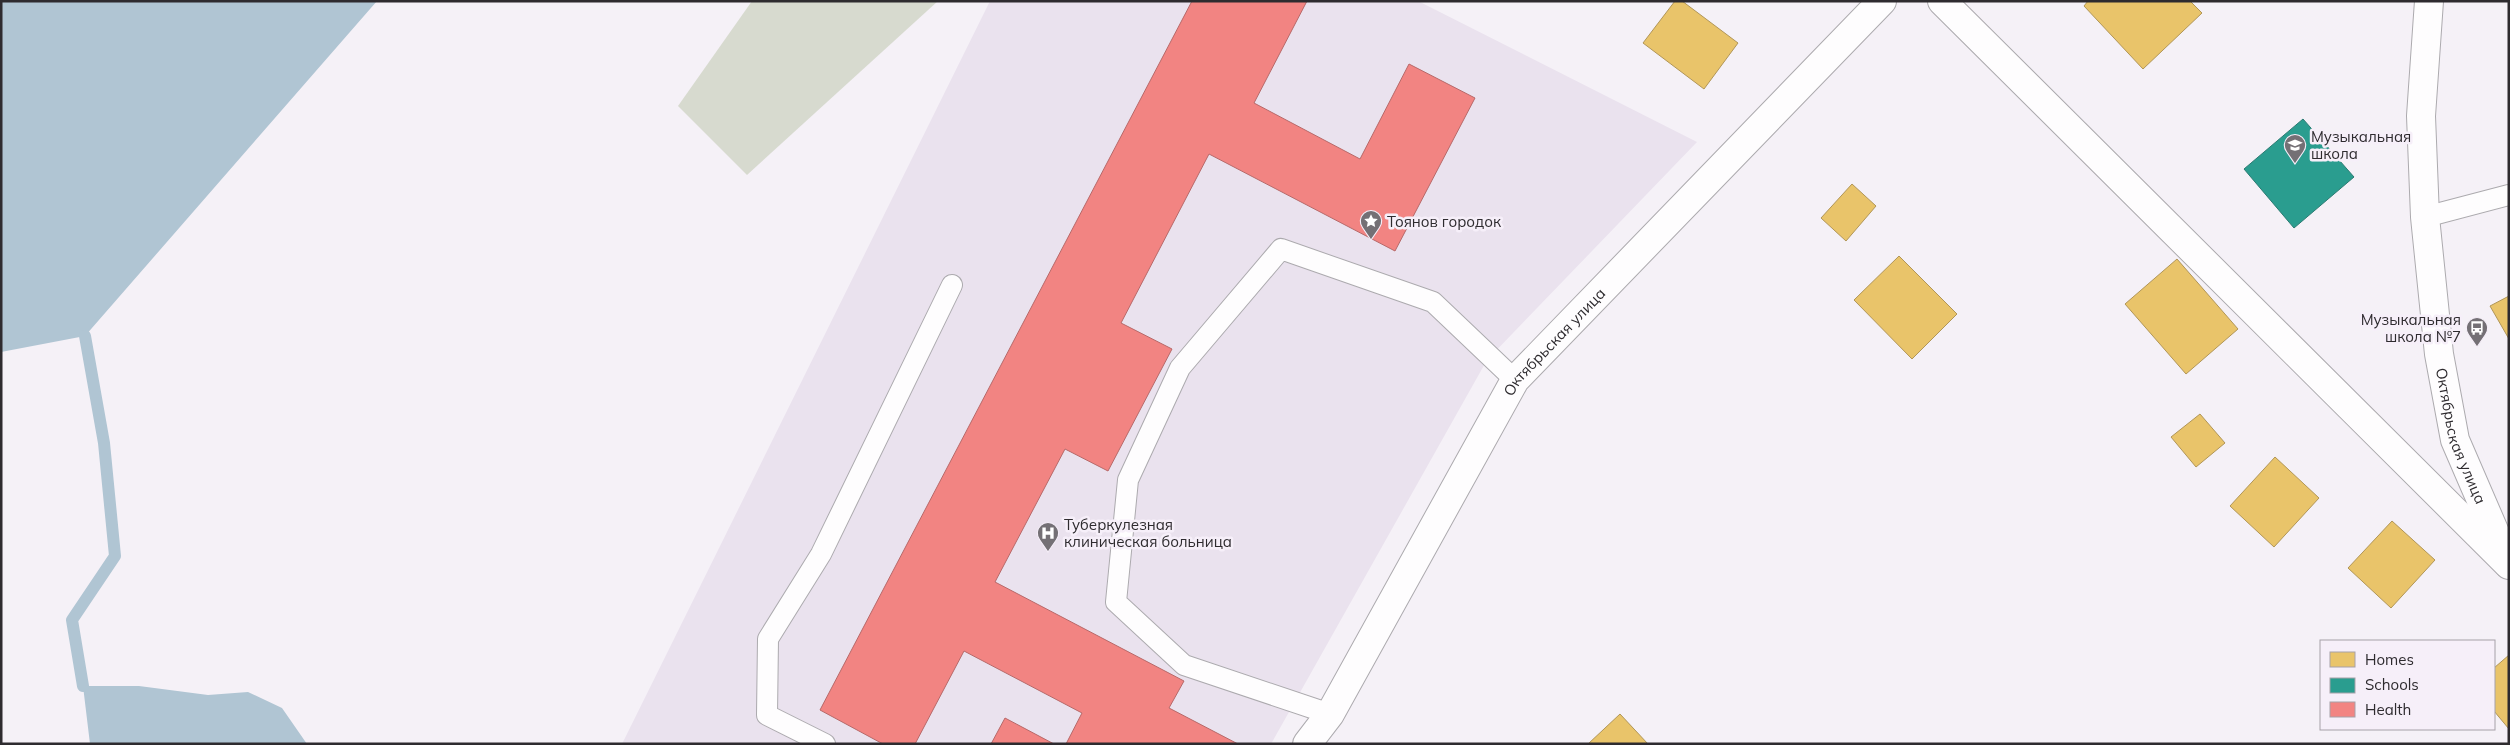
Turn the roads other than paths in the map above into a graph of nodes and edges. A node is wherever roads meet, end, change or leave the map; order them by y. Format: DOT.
graph roads {
  1 [pos="1882,1"];
  2 [pos="1942,1"];
  3 [pos="2429,1"];
  4 [pos="2509,195"];
  5 [pos="2425,217"];
  6 [pos="952,285"];
  7 [pos="1515,380"];
  8 [pos="2508,564"];
  9 [pos="1330,714"];
  10 [pos="825,744"];
  11 [pos="1307,744"];
  1 -- 7 [label="street, Октябрьская улица"];
  2 -- 8 [label="street"];
  3 -- 5 [label="street, Октябрьская улица"];
  4 -- 5 [label="lane"];
  5 -- 8 [label="street, Октябрьская улица"];
  6 -- 10 [label="lane"];
  7 -- 9 [label="street, Октябрьская улица"];
  7 -- 9 [label="lane"];
  9 -- 11 [label="street, Октябрьская улица"];
}
